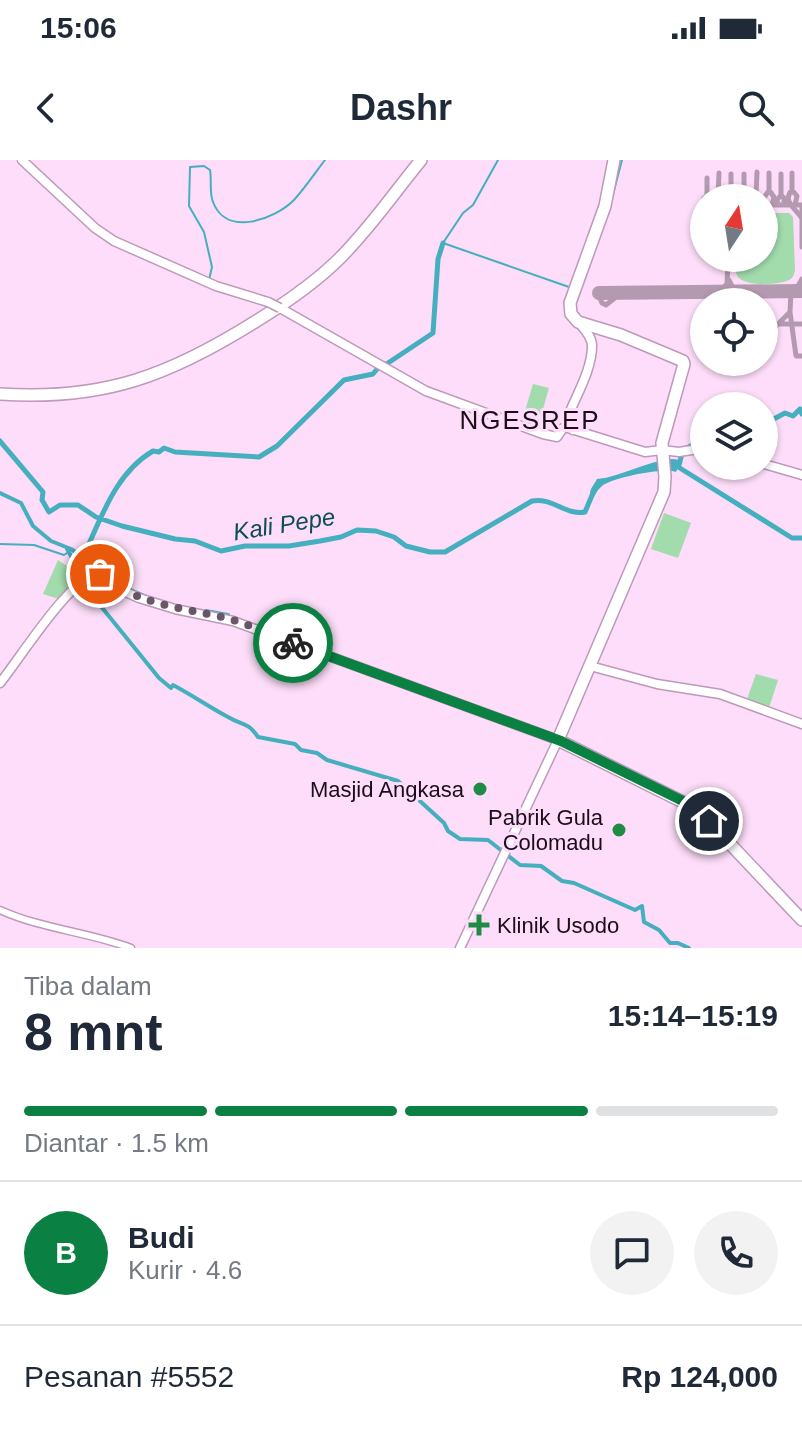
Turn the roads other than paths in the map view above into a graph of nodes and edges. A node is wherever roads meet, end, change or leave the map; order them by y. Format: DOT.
graph roads {
  1 [pos="22,160"];
  2 [pos="413,160"];
  3 [pos="421,160"];
  4 [pos="614,160"];
  5 [pos="578,322"];
  6 [pos="0,391"];
  7 [pos="569,414"];
  8 [pos="563,428"];
  9 [pos="573,430"];
  10 [pos="690,450"];
  11 [pos="662,452"];
  12 [pos="778,468"];
  13 [pos="802,475"];
  14 [pos="590,666"];
  15 [pos="0,683"];
  16 [pos="802,724"];
  17 [pos="558,740"];
  18 [pos="0,910"];
  19 [pos="802,920"];
  20 [pos="122,946"];
  21 [pos="131,948"];
  22 [pos="460,948"];
  1 -- 8 [label="main road, bridge"];
  2 -- 6 [label="highway"];
  3 -- 6 [label="highway"];
  4 -- 5 [label="highway"];
  5 -- 7 [label="main road"];
  5 -- 11 [label="highway"];
  7 -- 8 [label="street"];
  7 -- 9 [label="main road"];
  8 -- 9 [label="main road"];
  9 -- 11 [label="main road"];
  10 -- 11 [label="main road"];
  11 -- 14 [label="highway"];
  12 -- 13 [label="main road"];
  14 -- 16 [label="main road"];
  14 -- 17 [label="highway"];
  15 -- 17 [label="main road"];
  17 -- 19 [label="highway"];
  17 -- 22 [label="main road"];
  18 -- 20 [label="street"];
  20 -- 21 [label="street"];
}
